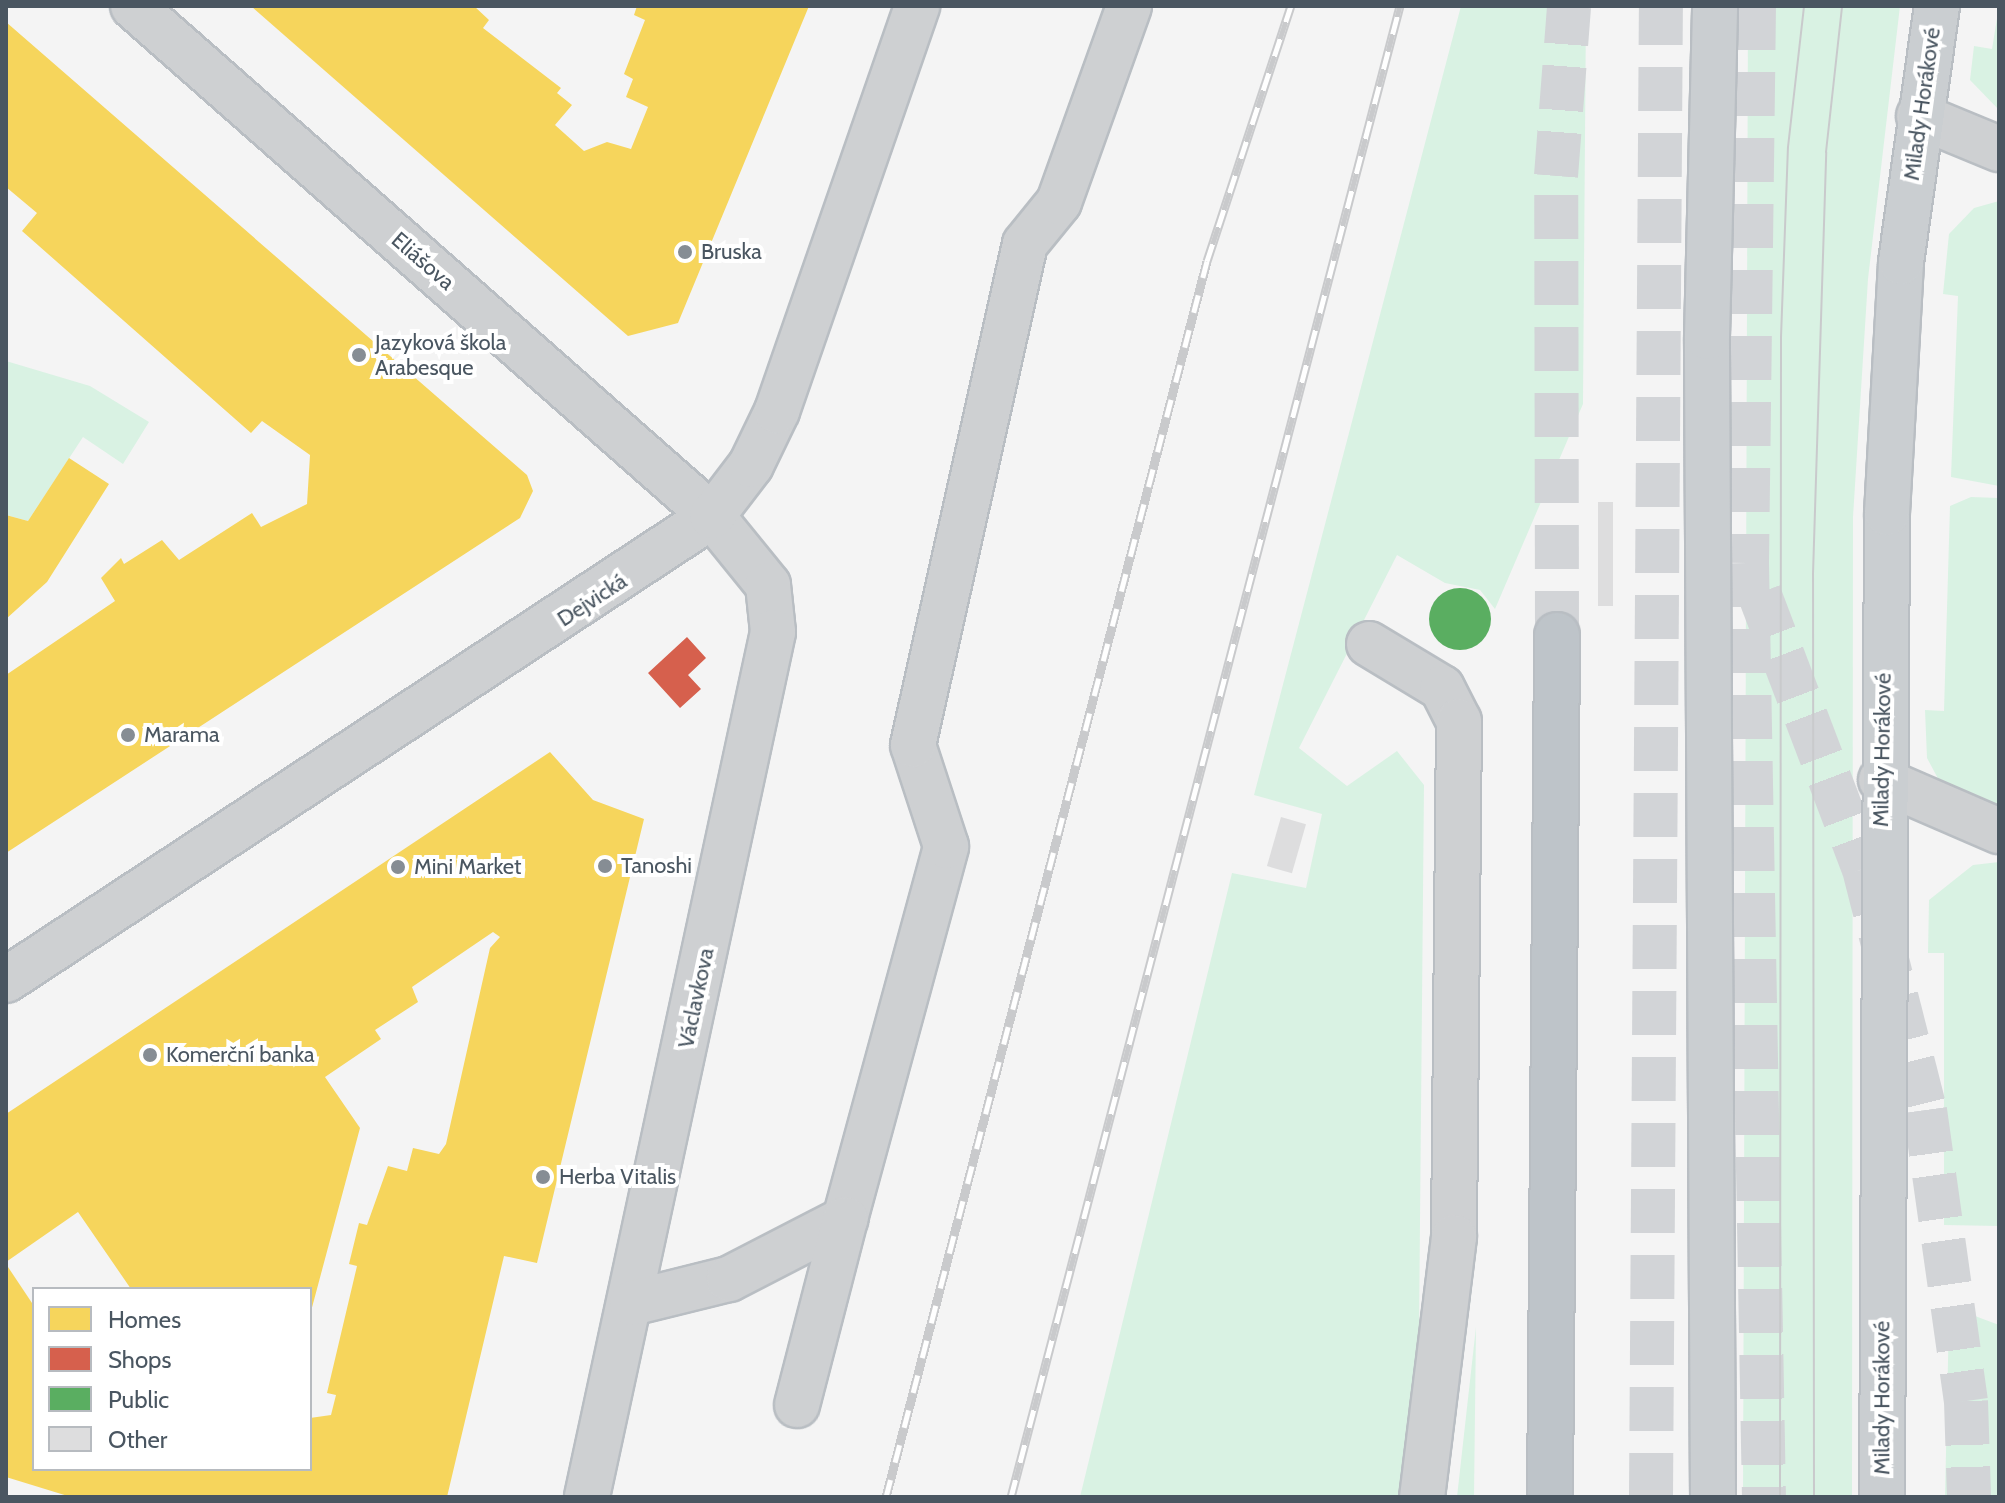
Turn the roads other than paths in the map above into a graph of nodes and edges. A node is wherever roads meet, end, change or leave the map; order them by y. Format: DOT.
graph roads {
  1 [pos="133,6"];
  2 [pos="917,6"];
  3 [pos="1129,6"];
  4 [pos="1715,6"];
  5 [pos="1937,6"];
  6 [pos="1919,116"];
  7 [pos="1999,149"];
  8 [pos="712,516"];
  9 [pos="1557,635"];
  10 [pos="1369,644"];
  11 [pos="1881,780"];
  12 [pos="1999,831"];
  13 [pos="6,980"];
  14 [pos="845,1219"];
  15 [pos="632,1303"];
  16 [pos="797,1405"];
  17 [pos="587,1497"];
  18 [pos="1422,1497"];
  19 [pos="1550,1497"];
  20 [pos="1713,1497"];
  21 [pos="1882,1497"];
  1 -- 8 [label="street, Eliášova"];
  2 -- 8 [label="street, Dejvická"];
  3 -- 14 [label="street"];
  4 -- 20 [label="main road"];
  5 -- 6 [label="main road, Milady Horákové"];
  6 -- 7 [label="street"];
  6 -- 11 [label="main road, Milady Horákové"];
  8 -- 13 [label="street, Dejvická"];
  8 -- 15 [label="street, Václavkova"];
  9 -- 19 [label="highway"];
  10 -- 18 [label="street"];
  11 -- 12 [label="street"];
  11 -- 21 [label="main road, Milady Horákové"];
  14 -- 15 [label="street"];
  14 -- 16 [label="street"];
  15 -- 17 [label="street, Václavkova"];
}
